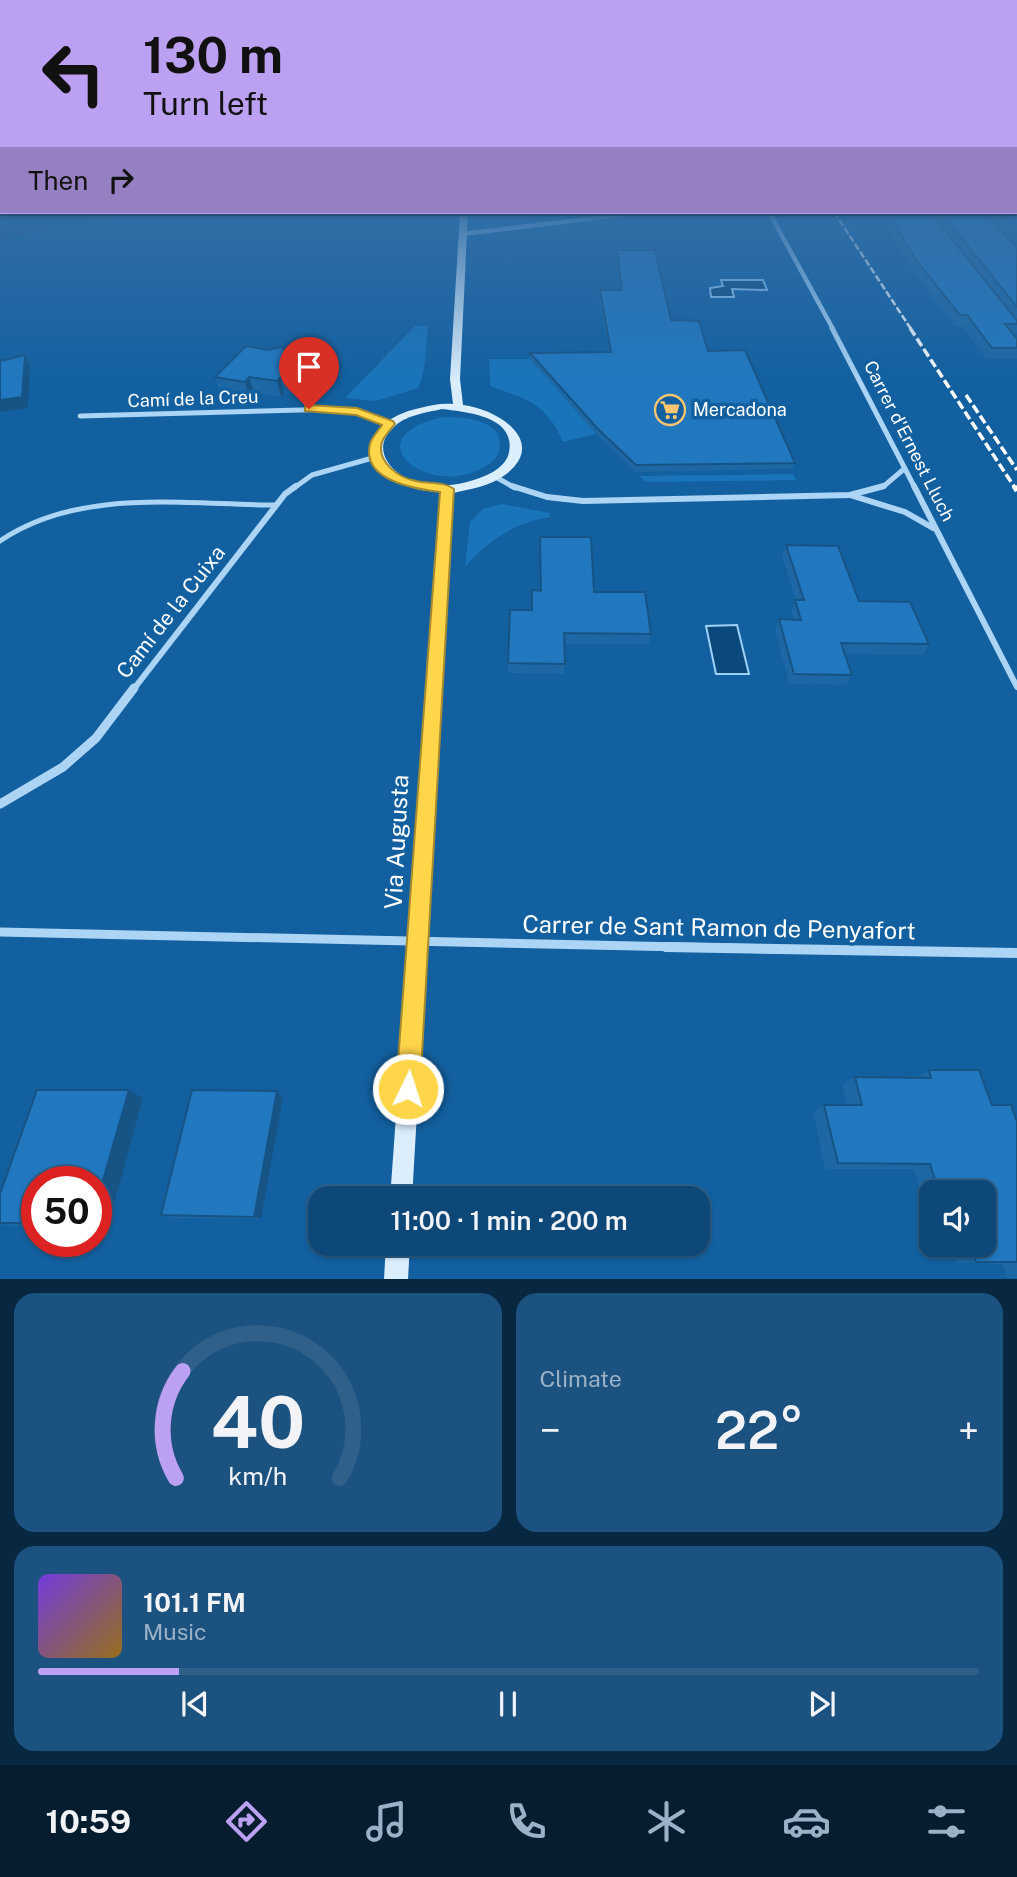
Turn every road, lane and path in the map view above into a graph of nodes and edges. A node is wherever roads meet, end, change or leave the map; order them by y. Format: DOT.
graph roads {
  1 [pos="461,265"];
  2 [pos="798,265"];
  3 [pos="458,405"];
  4 [pos="80,416"];
  5 [pos="389,424"];
  6 [pos="376,457"];
  7 [pos="904,469"];
  8 [pos="494,477"];
  9 [pos="447,489"];
  10 [pos="850,495"];
  11 [pos="276,505"];
  12 [pos="936,529"];
  13 [pos="0,541"];
  14 [pos="1017,687"];
  15 [pos="0,804"];
  16 [pos="0,932"];
  17 [pos="420,943"];
  18 [pos="1017,953"];
  19 [pos="402,1186"];
  20 [pos="397,1256"];
  21 [pos="396,1279"];
  1 -- 3 [label="main road"];
  2 -- 7 [label="street, Carrer d'Ernest Lluch"];
  3 -- 5 [label="main road"];
  3 -- 8 [label="main road"];
  4 -- 5 [label="street, Camí de la Creu"];
  5 -- 6 [label="main road"];
  6 -- 9 [label="main road"];
  6 -- 11 [label="street, Camí de la Cuixa"];
  7 -- 10 [label="street"];
  7 -- 12 [label="street, Carrer d'Ernest Lluch"];
  8 -- 9 [label="main road"];
  8 -- 10 [label="street"];
  9 -- 17 [label="main road, Via Augusta"];
  10 -- 12 [label="street"];
  11 -- 13 [label="lane"];
  11 -- 15 [label="street, Camí de la Cuixa"];
  12 -- 14 [label="street, Carrer d'Ernest Lluch"];
  16 -- 17 [label="street, Carrer de Sant Ramon de Penyafort"];
  17 -- 18 [label="street, Carrer de Sant Ramon de Penyafort"];
  17 -- 19 [label="main road, Via Augusta"];
  20 -- 21 [label="main road"];
}
